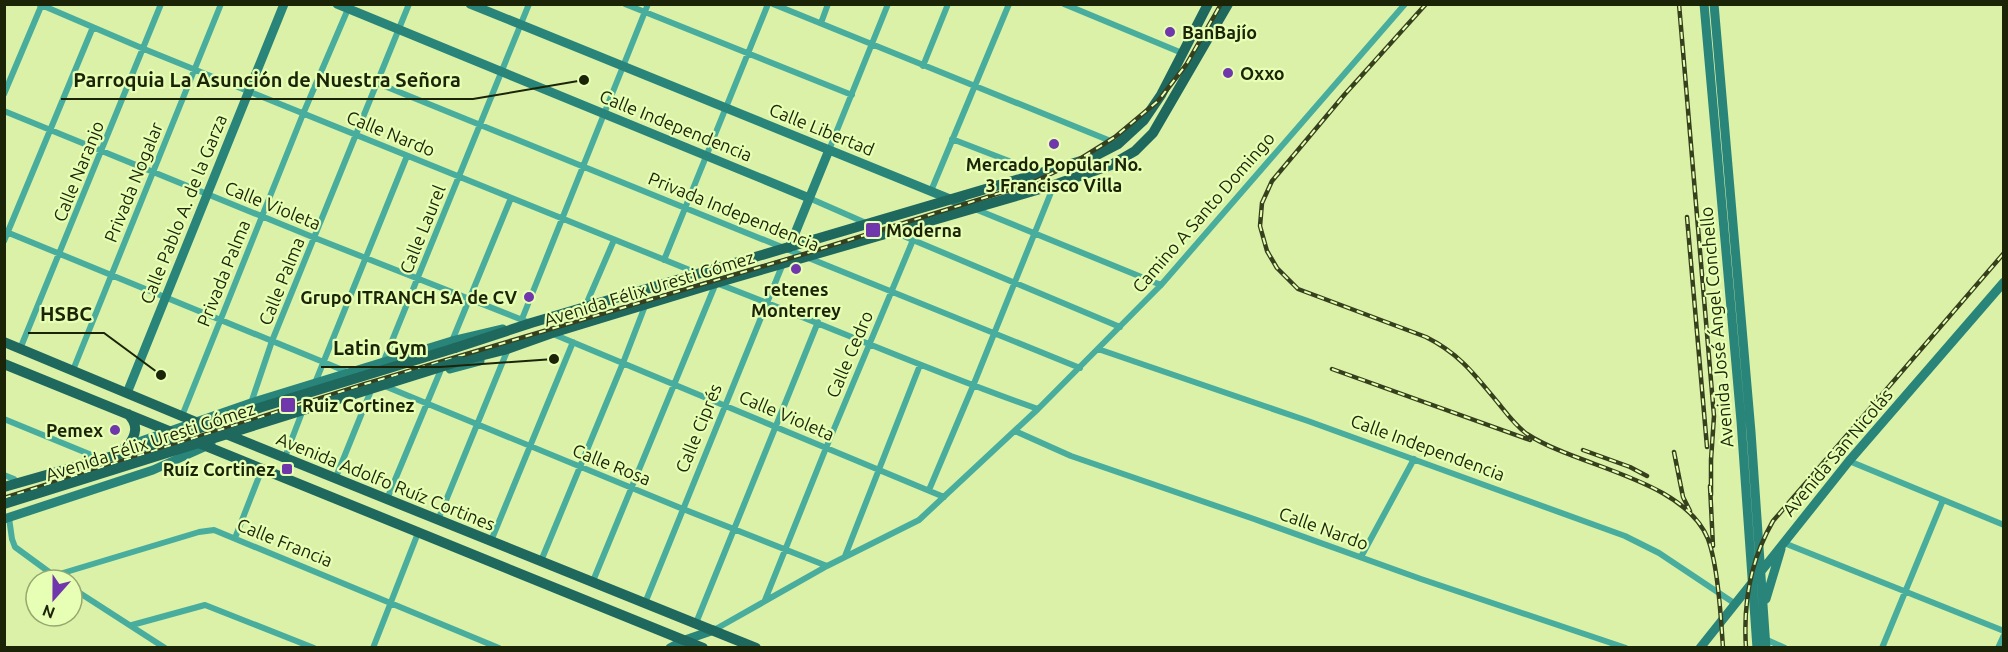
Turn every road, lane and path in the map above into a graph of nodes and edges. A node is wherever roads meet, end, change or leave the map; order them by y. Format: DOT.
graph roads {
  1 [pos="161,4"];
  2 [pos="221,4"];
  3 [pos="284,4"];
  4 [pos="337,4"];
  5 [pos="409,4"];
  6 [pos="470,4"];
  7 [pos="529,4"];
  8 [pos="625,4"];
  9 [pos="648,4"];
  10 [pos="768,4"];
  11 [pos="773,4"];
  12 [pos="828,4"];
  13 [pos="888,4"];
  14 [pos="948,4"];
  15 [pos="1009,4"];
  16 [pos="1064,4"];
  17 [pos="1208,4"];
  18 [pos="1228,4"];
  19 [pos="1405,4"];
  20 [pos="1704,4"];
  21 [pos="1714,4"];
  22 [pos="41,5"];
  23 [pos="348,9"];
  24 [pos="645,12"];
  25 [pos="821,23"];
  26 [pos="520,26"];
  27 [pos="93,27"];
  28 [pos="399,29"];
  29 [pos="871,46"];
  30 [pos="144,49"];
  31 [pos="1182,53"];
  32 [pos="748,54"];
  33 [pos="923,66"];
  34 [pos="623,67"];
  35 [pos="195,70"];
  36 [pos="502,72"];
  37 [pos="377,83"];
  38 [pos="973,87"];
  39 [pos="248,92"];
  40 [pos="4,94"];
  41 [pos="852,95"];
  42 [pos="726,108"];
  43 [pos="4,111"];
  44 [pos="303,114"];
  45 [pos="604,114"];
  46 [pos="479,125"];
  47 [pos="50,130"];
  48 [pos="355,135"];
  49 [pos="952,139"];
  50 [pos="1118,144"];
  51 [pos="829,150"];
  52 [pos="102,151"];
  53 [pos="707,155"];
  54 [pos="407,156"];
  55 [pos="1009,161"];
  56 [pos="582,166"];
  57 [pos="154,172"];
  58 [pos="458,177"];
  59 [pos="1054,185"];
  60 [pos="931,190"];
  61 [pos="207,194"];
  62 [pos="511,198"];
  63 [pos="809,198"];
  64 [pos="949,198"];
  65 [pos="685,207"];
  66 [pos="972,208"];
  67 [pos="262,217"];
  68 [pos="561,219"];
  69 [pos="869,224"];
  70 [pos="6,232"];
  71 [pos="893,232"];
  72 [pos="1033,233"];
  73 [pos="315,238"];
  74 [pos="614,240"];
  75 [pos="913,240"];
  76 [pos="4,241"];
  77 [pos="789,248"];
  78 [pos="60,254"];
  79 [pos="809,257"];
  80 [pos="366,258"];
  81 [pos="664,260"];
  82 [pos="782,266"];
  83 [pos="698,274"];
  84 [pos="112,275"];
  85 [pos="418,279"];
  86 [pos="2004,282"];
  87 [pos="716,284"];
  88 [pos="1014,284"];
  89 [pos="1161,285"];
  90 [pos="891,292"];
  91 [pos="165,297"];
  92 [pos="470,300"];
  93 [pos="768,303"];
  94 [pos="645,306"];
  95 [pos="585,307"];
  96 [pos="221,319"];
  97 [pos="526,321"];
  98 [pos="818,322"];
  99 [pos="1120,327"];
  100 [pos="552,333"];
  101 [pos="994,334"];
  102 [pos="273,341"];
  103 [pos="4,342"];
  104 [pos="573,342"];
  105 [pos="870,344"];
  106 [pos="454,345"];
  107 [pos="20,349"];
  108 [pos="1098,349"];
  109 [pos="506,350"];
  110 [pos="324,361"];
  111 [pos="383,363"];
  112 [pos="623,363"];
  113 [pos="4,364"];
  114 [pos="920,365"];
  115 [pos="1080,368"];
  116 [pos="73,370"];
  117 [pos="440,372"];
  118 [pos="351,373"];
  119 [pos="315,384"];
  120 [pos="675,384"];
  121 [pos="973,386"];
  122 [pos="387,387"];
  123 [pos="127,393"];
  124 [pos="370,393"];
  125 [pos="251,403"];
  126 [pos="426,404"];
  127 [pos="726,405"];
  128 [pos="1038,409"];
  129 [pos="128,414"];
  130 [pos="301,415"];
  131 [pos="182,416"];
  132 [pos="4,419"];
  133 [pos="196,422"];
  134 [pos="478,425"];
  135 [pos="776,426"];
  136 [pos="174,431"];
  137 [pos="251,431"];
  138 [pos="1015,431"];
  139 [pos="232,436"];
  140 [pos="147,440"];
  141 [pos="207,445"];
  142 [pos="529,445"];
  143 [pos="128,446"];
  144 [pos="826,448"];
  145 [pos="94,456"];
  146 [pos="285,457"];
  147 [pos="1414,459"];
  148 [pos="1849,461"];
  149 [pos="579,467"];
  150 [pos="262,469"];
  151 [pos="153,470"];
  152 [pos="879,470"];
  153 [pos="4,475"];
  154 [pos="336,477"];
  155 [pos="9,480"];
  156 [pos="4,487"];
  157 [pos="632,488"];
  158 [pos="929,490"];
  159 [pos="944,497"];
  160 [pos="387,499"];
  161 [pos="1943,500"];
  162 [pos="4,504"];
  163 [pos="683,509"];
  164 [pos="7,518"];
  165 [pos="438,520"];
  166 [pos="2004,525"];
  167 [pos="735,529"];
  168 [pos="418,533"];
  169 [pos="235,538"];
  170 [pos="490,541"];
  171 [pos="1784,543"];
  172 [pos="785,550"];
  173 [pos="844,557"];
  174 [pos="1361,558"];
  175 [pos="541,561"];
  176 [pos="827,566"];
  177 [pos="43,568"];
  178 [pos="1762,568"];
  179 [pos="84,569"];
  180 [pos="1753,580"];
  181 [pos="593,581"];
  182 [pos="1905,591"];
  183 [pos="84,595"];
  184 [pos="765,600"];
  185 [pos="392,603"];
  186 [pos="645,603"];
  187 [pos="1734,603"];
  188 [pos="1764,610"];
  189 [pos="696,623"];
  190 [pos="132,625"];
  191 [pos="714,630"];
  192 [pos="2004,633"];
  193 [pos="1765,643"];
  194 [pos="677,645"];
  195 [pos="165,648"];
  196 [pos="314,648"];
  197 [pos="373,648"];
  198 [pos="499,648"];
  199 [pos="703,648"];
  200 [pos="756,648"];
  201 [pos="1626,648"];
  202 [pos="1700,648"];
  203 [pos="1757,648"];
  204 [pos="1785,648"];
  205 [pos="1882,648"];
  206 [pos="1998,648"];
  1 -- 30 [label="street, Calle Naranjo"];
  2 -- 35 [label="street, Privada Nogalar"];
  3 -- 39 [label="street, Calle Pablo A. de la Garza"];
  4 -- 23 [label="street, Calle Independencia"];
  5 -- 28 [label="street, Calle Palma"];
  6 -- 26 [label="street, Calle Libertad"];
  7 -- 26 [label="street, Calle Laurel"];
  8 -- 24 [label="street"];
  9 -- 24 [label="street"];
  10 -- 32 [label="street"];
  11 -- 25 [label="street"];
  12 -- 25 [label="street"];
  13 -- 29 [label="street"];
  14 -- 33 [label="street"];
  15 -- 38 [label="street"];
  16 -- 31 [label="street"];
  17 -- 31 [label="main road, Avenida Félix Uresti Gómez"];
  18 -- 59 [label="main road, Avenida Félix Uresti Gómez"];
  19 -- 89 [label="street, Camino A Santo Domingo"];
  20 -- 180 [label="street, Avenida José Ángel Conchello"];
  21 -- 178 [label="street, Avenida José Ángel Conchello"];
  22 -- 27 [label="street, Calle Nardo"];
  22 -- 40 [label="street"];
  23 -- 28 [label="street, Calle Independencia"];
  23 -- 44 [label="street, Privada Palma"];
  24 -- 32 [label="street"];
  24 -- 34 [label="street"];
  25 -- 29 [label="street"];
  26 -- 34 [label="street, Calle Libertad"];
  26 -- 36 [label="street, Calle Laurel"];
  27 -- 30 [label="street, Calle Nardo"];
  27 -- 47 [label="street"];
  28 -- 36 [label="street, Calle Independencia"];
  28 -- 37 [label="street, Calle Palma"];
  29 -- 33 [label="street"];
  29 -- 41 [label="street"];
  30 -- 35 [label="street, Calle Nardo"];
  30 -- 52 [label="street, Calle Naranjo"];
  31 -- 50 [label="main road, Avenida Félix Uresti Gómez"];
  32 -- 41 [label="street"];
  32 -- 42 [label="street"];
  33 -- 38 [label="street"];
  34 -- 42 [label="street, Calle Libertad"];
  34 -- 45 [label="street"];
  35 -- 39 [label="street, Calle Nardo"];
  35 -- 57 [label="street, Privada Nogalar"];
  36 -- 45 [label="street, Calle Independencia"];
  36 -- 46 [label="street, Calle Laurel"];
  37 -- 46 [label="street, Privada Independencia"];
  37 -- 48 [label="street, Calle Palma"];
  38 -- 49 [label="street"];
  38 -- 50 [label="street"];
  39 -- 44 [label="street, Calle Nardo"];
  39 -- 61 [label="street, Calle Pablo A. de la Garza"];
  41 -- 51 [label="street"];
  42 -- 51 [label="street, Calle Libertad"];
  42 -- 53 [label="street"];
  43 -- 47 [label="street, Calle Violeta"];
  44 -- 48 [label="street, Calle Nardo"];
  44 -- 67 [label="street, Privada Palma"];
  45 -- 53 [label="street, Calle Independencia"];
  45 -- 56 [label="street"];
  46 -- 56 [label="street, Privada Independencia"];
  46 -- 58 [label="street, Calle Laurel"];
  47 -- 52 [label="street, Calle Violeta"];
  47 -- 70 [label="street"];
  48 -- 54 [label="street, Calle Nardo"];
  48 -- 73 [label="street, Calle Palma"];
  49 -- 55 [label="street"];
  49 -- 60 [label="street"];
  50 -- 64 [label="main road, Avenida Félix Uresti Gómez"];
  51 -- 60 [label="street, Calle Libertad"];
  51 -- 63 [label="street"];
  52 -- 57 [label="street, Calle Violeta"];
  52 -- 78 [label="street, Calle Naranjo"];
  53 -- 63 [label="street, Calle Independencia"];
  53 -- 65 [label="street"];
  54 -- 58 [label="street, Calle Nardo"];
  54 -- 80 [label="street"];
  56 -- 65 [label="street, Privada Independencia"];
  56 -- 68 [label="street"];
  57 -- 61 [label="street, Calle Violeta"];
  57 -- 84 [label="street, Privada Nogalar"];
  58 -- 62 [label="street, Calle Nardo"];
  58 -- 85 [label="street, Calle Laurel"];
  59 -- 66 [label="main road, Avenida Félix Uresti Gómez"];
  59 -- 72 [label="street"];
  60 -- 64 [label="street, Calle Libertad"];
  61 -- 67 [label="street, Calle Violeta"];
  61 -- 91 [label="street, Calle Pablo A. de la Garza"];
  62 -- 68 [label="street, Calle Nardo"];
  62 -- 92 [label="street"];
  63 -- 69 [label="street, Calle Independencia"];
  63 -- 77 [label="street"];
  64 -- 66 [label="street, Calle Libertad"];
  64 -- 69 [label="main road, Avenida Félix Uresti Gómez"];
  65 -- 77 [label="street, Privada Independencia"];
  65 -- 81 [label="street"];
  66 -- 71 [label="main road, Avenida Félix Uresti Gómez"];
  66 -- 72 [label="street, Calle Libertad"];
  67 -- 73 [label="street, Calle Violeta"];
  67 -- 96 [label="street, Privada Palma"];
  68 -- 74 [label="street, Calle Nardo"];
  68 -- 97 [label="street"];
  69 -- 77 [label="main road, Avenida Félix Uresti Gómez"];
  70 -- 76 [label="street"];
  70 -- 78 [label="street"];
  71 -- 75 [label="street"];
  71 -- 79 [label="main road, Avenida Félix Uresti Gómez"];
  72 -- 88 [label="street"];
  72 -- 89 [label="street, Calle Libertad"];
  73 -- 80 [label="street, Calle Violeta"];
  73 -- 102 [label="street, Calle Palma"];
  74 -- 81 [label="street, Calle Nardo"];
  74 -- 95 [label="street"];
  75 -- 88 [label="street"];
  75 -- 90 [label="street, Calle Cedro"];
  77 -- 79 [label="street, Privada Independencia"];
  77 -- 83 [label="main road, Avenida Félix Uresti Gómez"];
  78 -- 84 [label="street"];
  78 -- 107 [label="street, Calle Naranjo"];
  79 -- 82 [label="main road, Avenida Félix Uresti Gómez"];
  79 -- 90 [label="street, Privada Independencia"];
  80 -- 85 [label="street, Calle Violeta"];
  80 -- 110 [label="street"];
  81 -- 83 [label="street, Calle Nardo"];
  82 -- 87 [label="main road, Avenida Félix Uresti Gómez"];
  82 -- 93 [label="street, Calle Ciprés"];
  83 -- 95 [label="main road, Avenida Félix Uresti Gómez"];
  84 -- 91 [label="street"];
  84 -- 116 [label="street, Privada Nogalar"];
  85 -- 92 [label="street, Calle Violeta"];
  85 -- 111 [label="street, Calle Laurel"];
  86 -- 148 [label="street, Avenida San Nicolás"];
  87 -- 93 [label="street"];
  87 -- 94 [label="main road, Avenida Félix Uresti Gómez"];
  87 -- 120 [label="street"];
  88 -- 99 [label="street"];
  88 -- 101 [label="street"];
  89 -- 99 [label="street, Camino A Santo Domingo"];
  90 -- 101 [label="street, Privada Independencia"];
  90 -- 105 [label="street, Calle Cedro"];
  91 -- 96 [label="street"];
  91 -- 123 [label="street, Calle Pablo A. de la Garza"];
  92 -- 97 [label="street, Calle Violeta"];
  92 -- 106 [label="street"];
  93 -- 98 [label="street"];
  93 -- 127 [label="street, Calle Ciprés"];
  94 -- 100 [label="main road, Avenida Félix Uresti Gómez"];
  94 -- 112 [label="street"];
  95 -- 97 [label="main road, Avenida Félix Uresti Gómez"];
  96 -- 102 [label="street"];
  96 -- 131 [label="street, Privada Palma"];
  97 -- 106 [label="main road, Avenida Félix Uresti Gómez"];
  98 -- 105 [label="street"];
  98 -- 135 [label="street"];
  99 -- 108 [label="street, Camino A Santo Domingo"];
  100 -- 104 [label="street, Calle Violeta"];
  100 -- 109 [label="main road, Avenida Félix Uresti Gómez"];
  101 -- 115 [label="street, Privada Independencia"];
  101 -- 121 [label="street"];
  102 -- 110 [label="street"];
  102 -- 125 [label="street, Calle Palma"];
  103 -- 107 [label="main road, Avenida Adolfo Ruíz Cortines"];
  104 -- 112 [label="street, Calle Violeta"];
  104 -- 142 [label="street"];
  105 -- 114 [label="street"];
  105 -- 144 [label="street, Calle Cedro"];
  106 -- 111 [label="street"];
  106 -- 156 [label="main road, Avenida Félix Uresti Gómez, bridge"];
  107 -- 116 [label="main road, Avenida Adolfo Ruíz Cortines"];
  108 -- 115 [label="street, Camino A Santo Domingo"];
  108 -- 147 [label="street, Calle Independencia"];
  109 -- 117 [label="street"];
  109 -- 134 [label="street"];
  109 -- 162 [label="main road, Avenida Félix Uresti Gómez, bridge"];
  110 -- 118 [label="street"];
  110 -- 119 [label="street"];
  111 -- 118 [label="street"];
  112 -- 120 [label="street, Calle Violeta"];
  112 -- 149 [label="street"];
  113 -- 129 [label="main road, Avenida Adolfo Ruíz Cortines"];
  114 -- 121 [label="street"];
  114 -- 152 [label="street"];
  115 -- 128 [label="street, Camino A Santo Domingo"];
  116 -- 123 [label="main road, Avenida Adolfo Ruíz Cortines"];
  117 -- 122 [label="street"];
  117 -- 126 [label="street"];
  118 -- 119 [label="street"];
  119 -- 125 [label="street"];
  120 -- 127 [label="street, Calle Violeta"];
  120 -- 157 [label="street"];
  121 -- 128 [label="street"];
  121 -- 158 [label="street"];
  122 -- 124 [label="street"];
  122 -- 126 [label="street, Calle Rosa"];
  123 -- 131 [label="main road, Avenida Adolfo Ruíz Cortines"];
  124 -- 130 [label="street"];
  124 -- 154 [label="street"];
  125 -- 133 [label="street"];
  125 -- 137 [label="street"];
  126 -- 134 [label="street, Calle Rosa"];
  126 -- 160 [label="street"];
  127 -- 135 [label="street, Calle Violeta"];
  127 -- 163 [label="street, Calle Ciprés"];
  128 -- 138 [label="street, Camino A Santo Domingo"];
  129 -- 136 [label="main road, Avenida Adolfo Ruíz Cortines"];
  129 -- 143 [label="main road"];
  130 -- 137 [label="street"];
  130 -- 146 [label="street"];
  131 -- 133 [label="main road, Avenida Adolfo Ruíz Cortines"];
  132 -- 145 [label="street"];
  133 -- 136 [label="street"];
  133 -- 139 [label="main road, Avenida Adolfo Ruíz Cortines"];
  134 -- 142 [label="street, Calle Rosa"];
  134 -- 165 [label="street"];
  135 -- 144 [label="street, Calle Violeta"];
  135 -- 167 [label="street"];
  136 -- 140 [label="street"];
  136 -- 141 [label="main road, Avenida Adolfo Ruíz Cortines"];
  137 -- 139 [label="street"];
  138 -- 159 [label="street"];
  138 -- 174 [label="street, Calle Nardo"];
  139 -- 141 [label="street"];
  139 -- 146 [label="main road, Avenida Adolfo Ruíz Cortines"];
  140 -- 143 [label="street"];
  140 -- 151 [label="street"];
  141 -- 150 [label="main road, Avenida Adolfo Ruíz Cortines"];
  141 -- 151 [label="street"];
  142 -- 149 [label="street, Calle Rosa"];
  142 -- 170 [label="street"];
  143 -- 145 [label="street"];
  144 -- 152 [label="street, Calle Violeta"];
  144 -- 172 [label="street, Calle Cedro"];
  145 -- 155 [label="street"];
  146 -- 154 [label="main road, Avenida Adolfo Ruíz Cortines"];
  147 -- 174 [label="street"];
  147 -- 187 [label="street, Calle Independencia"];
  148 -- 161 [label="street"];
  148 -- 171 [label="street, Avenida San Nicolás"];
  149 -- 157 [label="street, Calle Rosa"];
  149 -- 175 [label="street"];
  150 -- 168 [label="main road, Avenida Adolfo Ruíz Cortines"];
  150 -- 169 [label="street"];
  151 -- 164 [label="street"];
  152 -- 158 [label="street, Calle Violeta"];
  152 -- 173 [label="street"];
  153 -- 155 [label="street"];
  154 -- 160 [label="main road, Avenida Adolfo Ruíz Cortines"];
  157 -- 163 [label="street, Calle Rosa"];
  157 -- 181 [label="street"];
  158 -- 159 [label="street, Calle Violeta"];
  159 -- 173 [label="street"];
  160 -- 165 [label="main road, Avenida Adolfo Ruíz Cortines"];
  161 -- 166 [label="street"];
  161 -- 182 [label="street"];
  163 -- 167 [label="street, Calle Rosa"];
  163 -- 186 [label="street, Calle Ciprés"];
  164 -- 177 [label="street"];
  165 -- 170 [label="main road, Avenida Adolfo Ruíz Cortines"];
  167 -- 172 [label="street, Calle Rosa"];
  167 -- 189 [label="street"];
  168 -- 185 [label="street"];
  168 -- 194 [label="main road, Avenida Adolfo Ruíz Cortines"];
  169 -- 179 [label="street, Calle Francia"];
  169 -- 185 [label="street, Calle Francia"];
  170 -- 175 [label="main road, Avenida Adolfo Ruíz Cortines"];
  171 -- 178 [label="street, Avenida San Nicolás"];
  171 -- 182 [label="street"];
  171 -- 188 [label="street"];
  172 -- 176 [label="street, Calle Rosa"];
  172 -- 184 [label="street, Calle Cedro"];
  173 -- 176 [label="street"];
  174 -- 201 [label="street, Calle Nardo"];
  175 -- 181 [label="main road, Avenida Adolfo Ruíz Cortines"];
  176 -- 184 [label="street"];
  178 -- 180 [label="street, Avenida San Nicolás"];
  178 -- 188 [label="street, Avenida José Ángel Conchello"];
  180 -- 187 [label="street, Avenida San Nicolás"];
  180 -- 203 [label="street, Avenida José Ángel Conchello"];
  181 -- 186 [label="main road, Avenida Adolfo Ruíz Cortines"];
  182 -- 192 [label="street"];
  182 -- 205 [label="street"];
  183 -- 190 [label="street"];
  184 -- 191 [label="street"];
  185 -- 197 [label="street"];
  185 -- 198 [label="street, Calle Francia"];
  186 -- 189 [label="main road, Avenida Adolfo Ruíz Cortines"];
  187 -- 202 [label="street, Avenida San Nicolás"];
  188 -- 193 [label="street, Avenida José Ángel Conchello"];
  189 -- 191 [label="main road, Avenida Adolfo Ruíz Cortines"];
  189 -- 194 [label="street"];
  190 -- 195 [label="street"];
  190 -- 196 [label="street"];
  191 -- 194 [label="street"];
  191 -- 200 [label="main road, Avenida Adolfo Ruíz Cortines"];
  192 -- 206 [label="street"];
  193 -- 204 [label="street"];
  194 -- 199 [label="main road, Avenida Adolfo Ruíz Cortines"];
}
